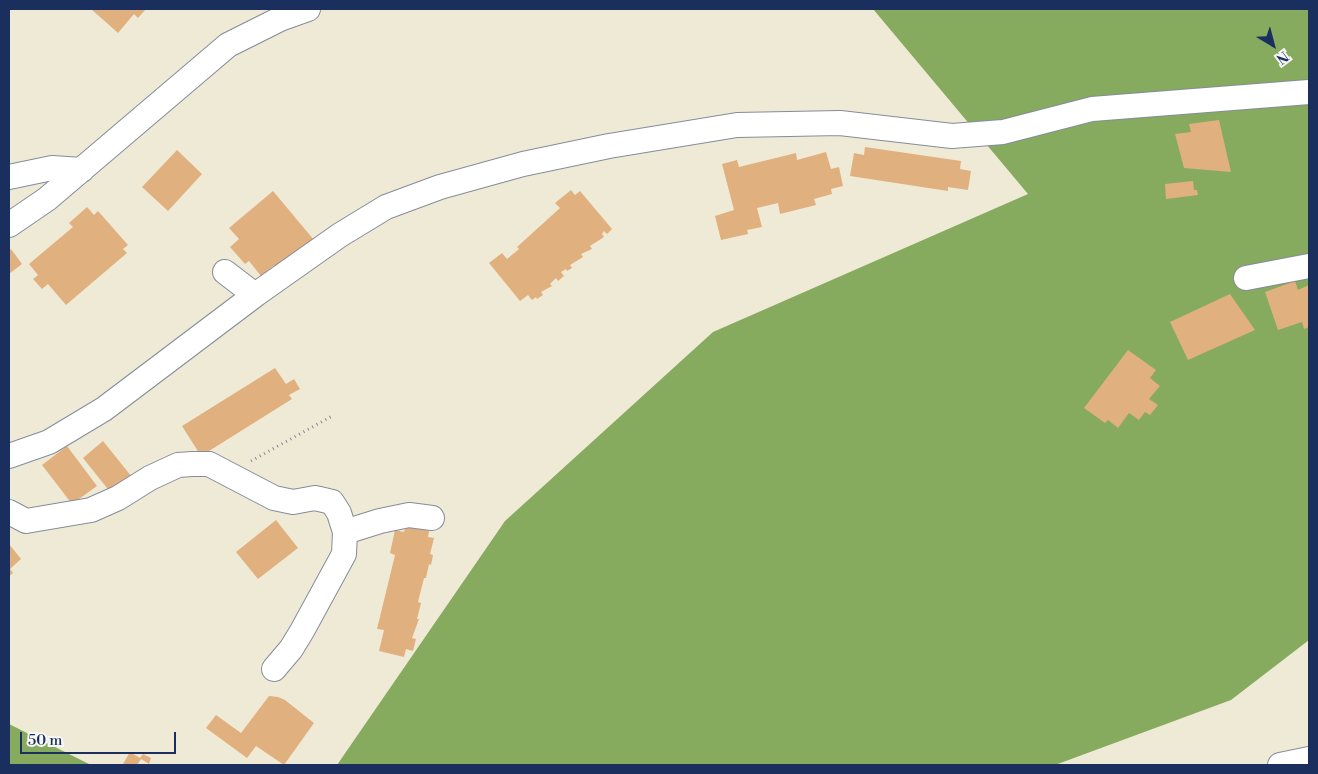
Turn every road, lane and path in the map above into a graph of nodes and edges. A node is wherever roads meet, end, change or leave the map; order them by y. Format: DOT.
graph roads {
  1 [pos="308,9"];
  2 [pos="1309,92"];
  3 [pos="82,170"];
  4 [pos="9,177"];
  5 [pos="9,225"];
  6 [pos="1309,266"];
  7 [pos="225,272"];
  8 [pos="1246,278"];
  9 [pos="255,295"];
  10 [pos="334,415"];
  11 [pos="9,456"];
  12 [pos="232,474"];
  13 [pos="9,512"];
  14 [pos="432,518"];
  15 [pos="346,532"];
  16 [pos="274,669"];
  17 [pos="1309,759"];
  18 [pos="1280,765"];
  1 -- 3 [label="street"];
  2 -- 9 [label="street"];
  3 -- 4 [label="street"];
  3 -- 5 [label="street"];
  6 -- 8 [label="street"];
  7 -- 9 [label="street"];
  9 -- 11 [label="street"];
  10 -- 12 [label="path"];
  12 -- 13 [label="street"];
  12 -- 15 [label="street"];
  14 -- 15 [label="street"];
  15 -- 16 [label="street"];
  17 -- 18 [label="street"];
}
